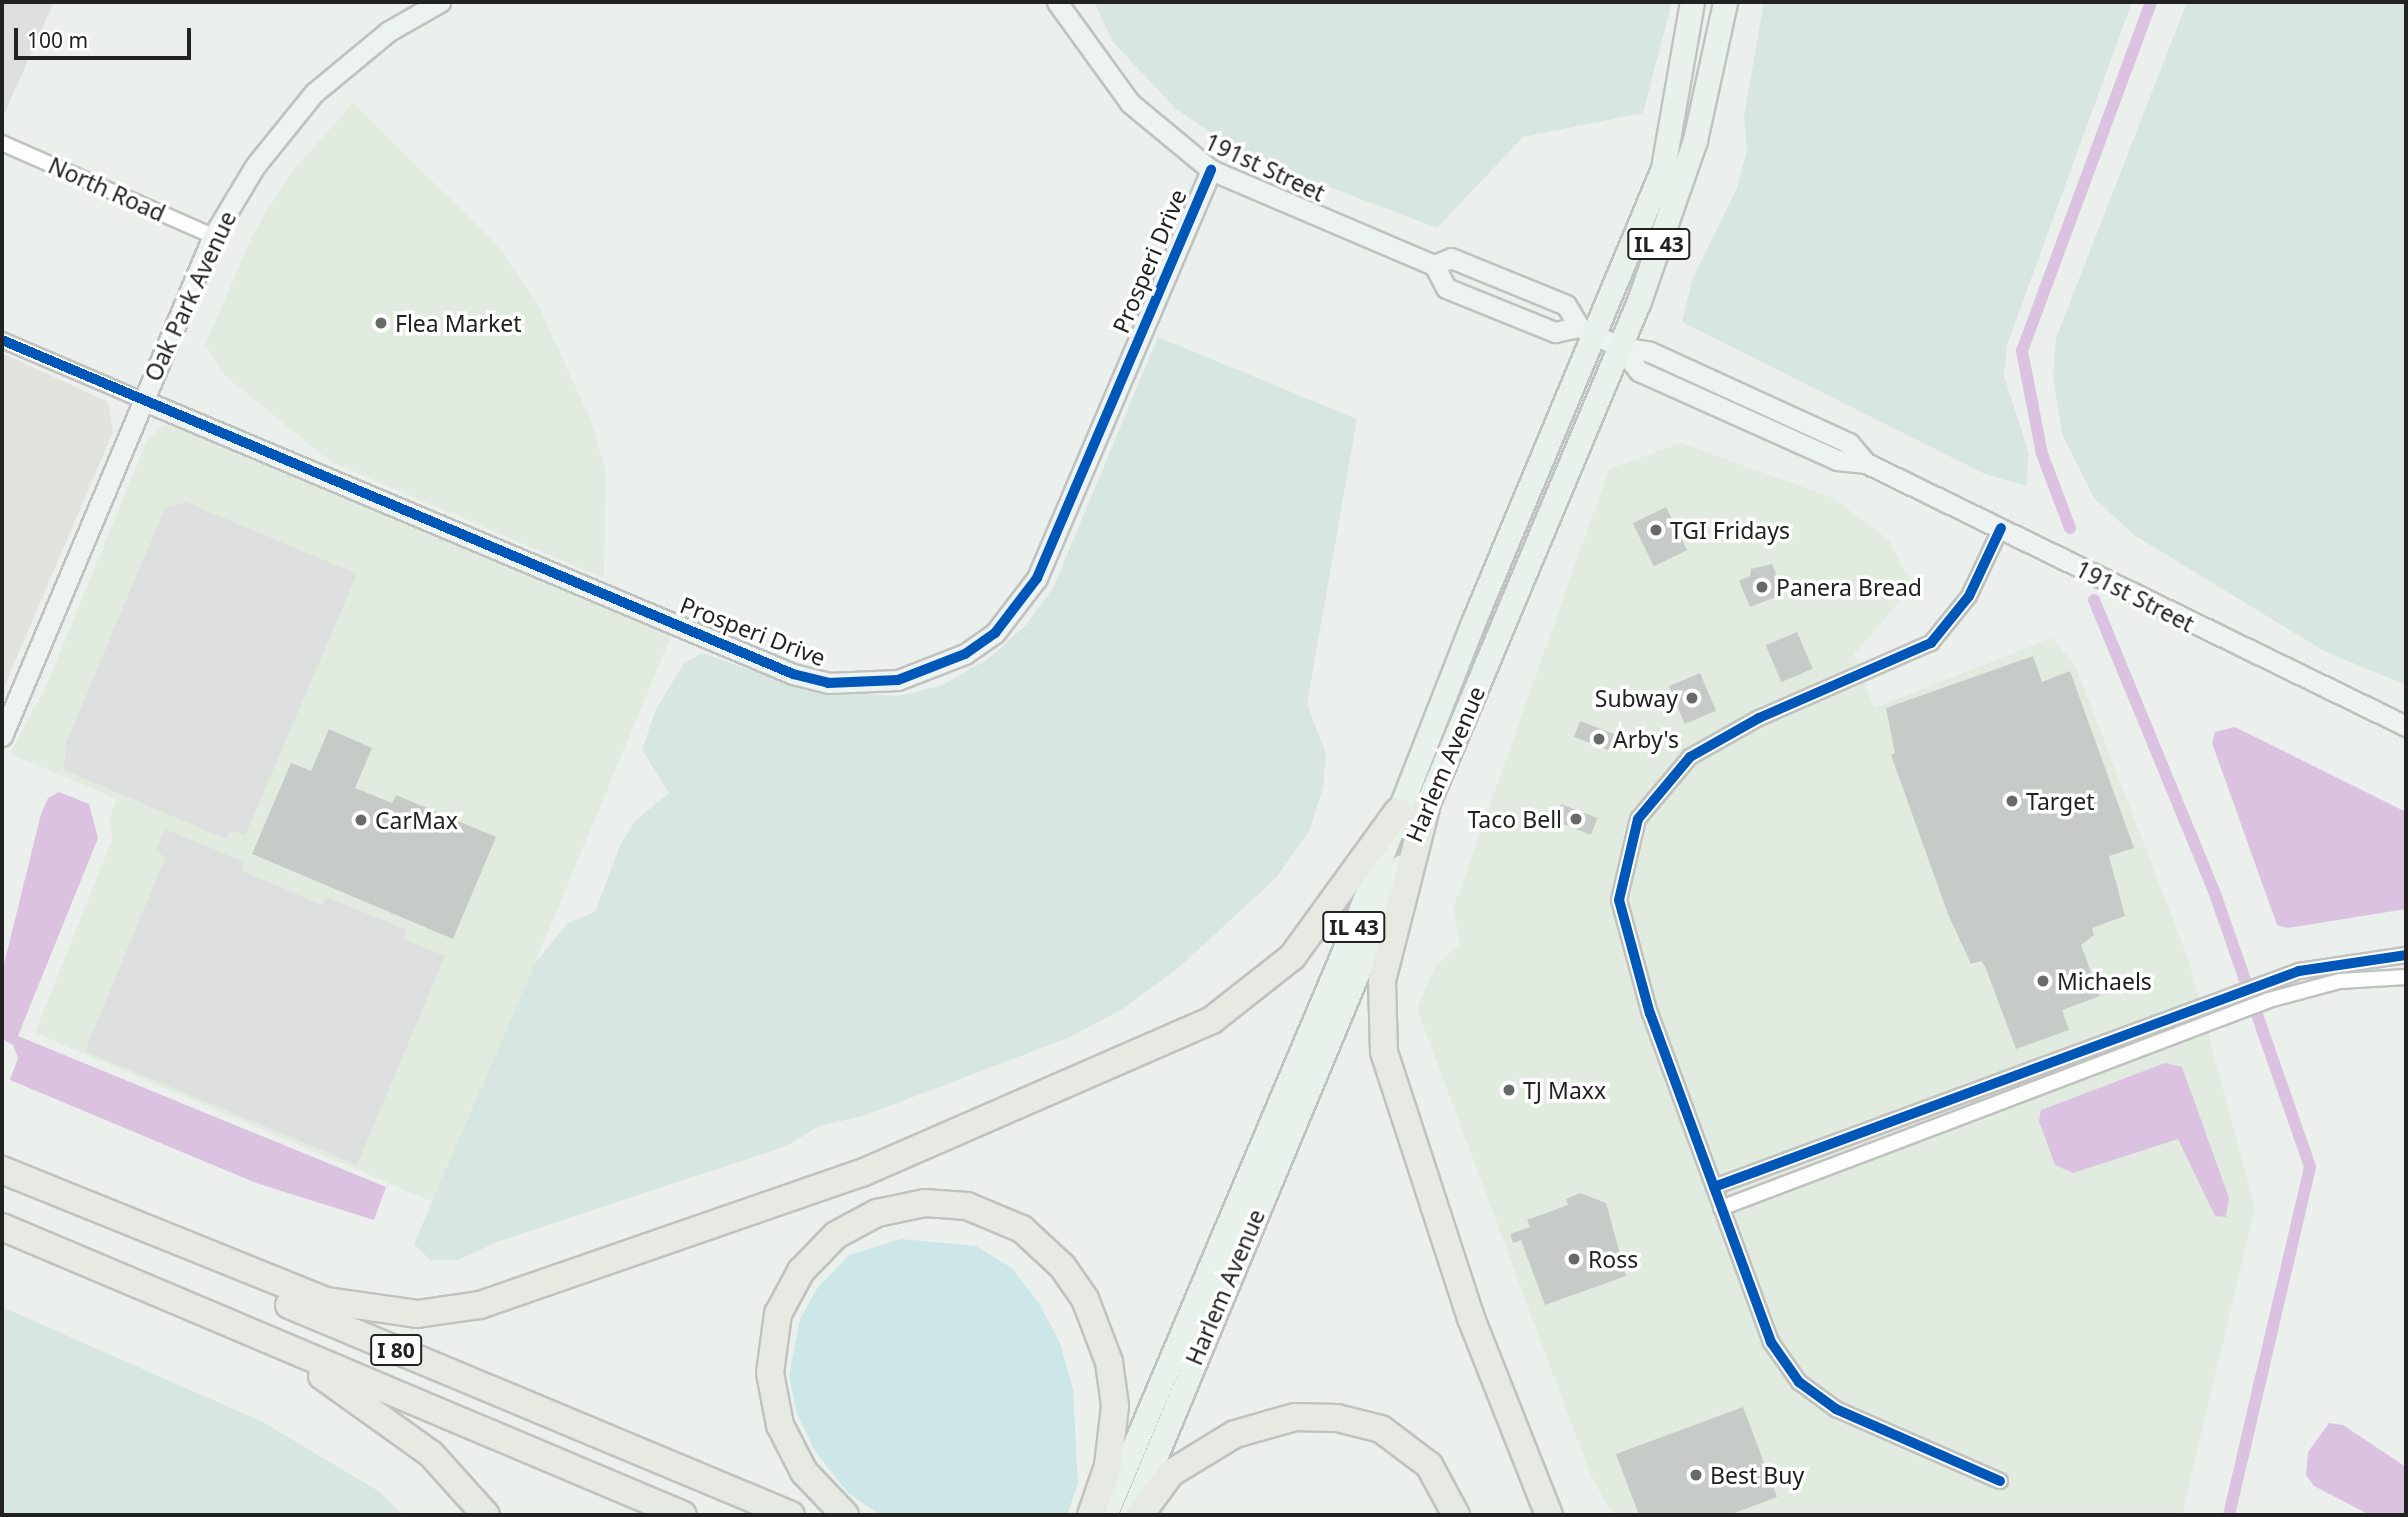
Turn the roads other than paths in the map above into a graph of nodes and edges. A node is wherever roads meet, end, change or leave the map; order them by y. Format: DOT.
graph roads {
  1 [pos="440,2"];
  2 [pos="1057,2"];
  3 [pos="1692,2"];
  4 [pos="1725,2"];
  5 [pos="2,143"];
  6 [pos="1211,170"];
  7 [pos="213,236"];
  8 [pos="1434,265"];
  9 [pos="1587,331"];
  10 [pos="2,340"];
  11 [pos="1620,346"];
  12 [pos="142,400"];
  13 [pos="2001,528"];
  14 [pos="2406,726"];
  15 [pos="2,736"];
  16 [pos="1426,808"];
  17 [pos="1398,811"];
  18 [pos="2406,955"];
  19 [pos="2406,978"];
  20 [pos="2,1170"];
  21 [pos="2,1184"];
  22 [pos="1714,1187"];
  23 [pos="1721,1208"];
  24 [pos="2,1227"];
  25 [pos="287,1350"];
  26 [pos="2000,1481"];
  27 [pos="485,1515"];
  28 [pos="683,1515"];
  29 [pos="791,1515"];
  30 [pos="845,1515"];
  31 [pos="1091,1515"];
  32 [pos="1105,1515"];
  33 [pos="1131,1515"];
  34 [pos="1140,1515"];
  35 [pos="1456,1515"];
  36 [pos="1549,1515"];
  1 -- 7 [label="street, Oak Park Avenue"];
  2 -- 6 [label="street, 191st Street"];
  3 -- 9 [label="main road, Harlem Avenue / IL 43"];
  4 -- 11 [label="main road, Harlem Avenue / IL 43"];
  5 -- 7 [label="street, North Road"];
  6 -- 8 [label="street, 191st Street"];
  6 -- 12 [label="street, Prosperi Drive"];
  7 -- 12 [label="street, Oak Park Avenue"];
  8 -- 9 [label="street, 191st Street"];
  8 -- 9 [label="street, 191st Street"];
  9 -- 11 [label="street, 191st Street"];
  9 -- 17 [label="main road, Harlem Avenue / IL 43"];
  10 -- 12 [label="street"];
  11 -- 13 [label="street, 191st Street"];
  11 -- 16 [label="main road, Harlem Avenue / IL 43"];
  12 -- 15 [label="street, Oak Park Avenue"];
  13 -- 14 [label="street, 191st Street"];
  13 -- 22 [label="street"];
  16 -- 33 [label="main road, Harlem Avenue / IL 43"];
  16 -- 36 [label="highway"];
  17 -- 20 [label="highway"];
  17 -- 32 [label="main road, Harlem Avenue / IL 43"];
  18 -- 22 [label="street"];
  19 -- 23 [label="street"];
  21 -- 29 [label="highway, I 80"];
  22 -- 23 [label="street"];
  23 -- 26 [label="street"];
  24 -- 25 [label="highway, I 80"];
  25 -- 27 [label="highway"];
  25 -- 28 [label="highway, I 80"];
  30 -- 31 [label="highway"];
  34 -- 35 [label="highway"];
}
